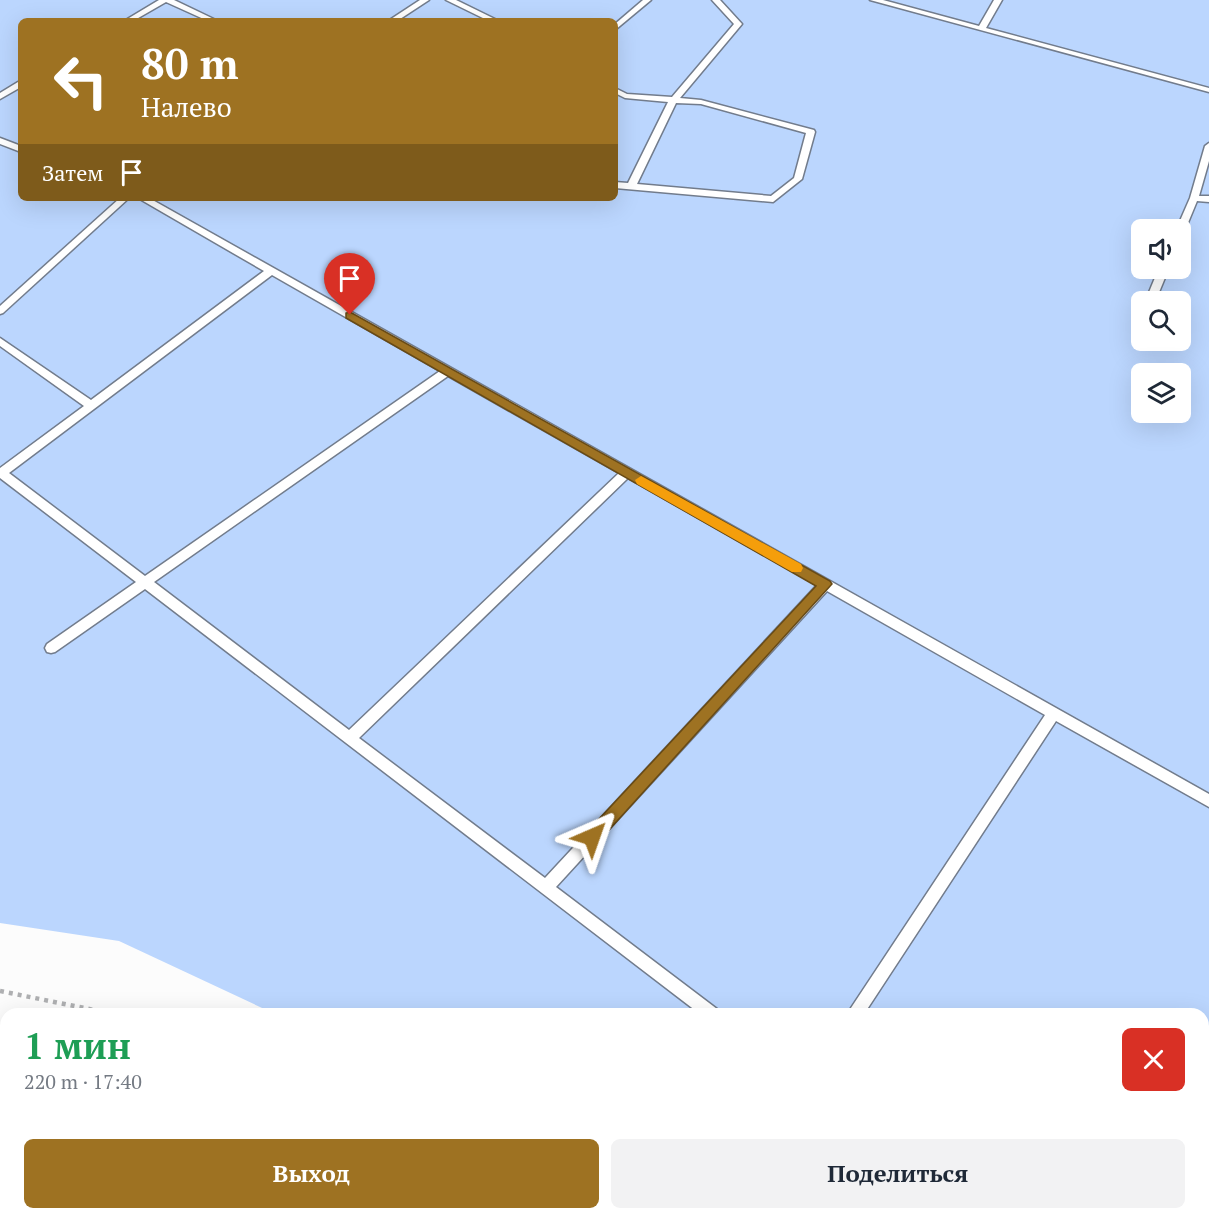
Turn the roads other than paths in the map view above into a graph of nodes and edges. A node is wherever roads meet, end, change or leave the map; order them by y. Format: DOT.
graph roads {
  1 [pos="166,0"];
  2 [pos="425,0"];
  3 [pos="450,0"];
  4 [pos="647,0"];
  5 [pos="716,0"];
  6 [pos="874,0"];
  7 [pos="998,0"];
  8 [pos="133,18"];
  9 [pos="207,18"];
  10 [pos="397,18"];
  11 [pos="489,18"];
  12 [pos="618,25"];
  13 [pos="981,29"];
  14 [pos="18,86"];
  15 [pos="1209,90"];
  16 [pos="618,92"];
  17 [pos="0,97"];
  18 [pos="673,101"];
  19 [pos="0,141"];
  20 [pos="1209,146"];
  21 [pos="18,148"];
  22 [pos="618,184"];
  23 [pos="632,184"];
  24 [pos="1194,198"];
  25 [pos="1209,199"];
  26 [pos="122,201"];
  27 [pos="147,201"];
  28 [pos="1185,219"];
  29 [pos="271,271"];
  30 [pos="0,311"];
  31 [pos="0,341"];
  32 [pos="447,371"];
  33 [pos="90,405"];
  34 [pos="627,472"];
  35 [pos="1,473"];
  36 [pos="146,581"];
  37 [pos="826,584"];
  38 [pos="51,648"];
  39 [pos="1054,713"];
  40 [pos="350,738"];
  41 [pos="1209,801"];
  42 [pos="546,887"];
  43 [pos="704,1008"];
  44 [pos="859,1008"];
  1 -- 8 [label="lane"];
  1 -- 9 [label="lane"];
  2 -- 10 [label="lane"];
  3 -- 11 [label="lane"];
  4 -- 12 [label="lane"];
  5 -- 18 [label="lane"];
  6 -- 13 [label="lane"];
  7 -- 13 [label="lane"];
  13 -- 15 [label="lane"];
  14 -- 17 [label="lane"];
  16 -- 18 [label="lane"];
  18 -- 23 [label="lane"];
  18 -- 23 [label="lane"];
  19 -- 21 [label="lane"];
  20 -- 24 [label="lane"];
  22 -- 23 [label="lane"];
  24 -- 25 [label="lane"];
  24 -- 28 [label="lane"];
  26 -- 30 [label="lane"];
  27 -- 29 [label="lane"];
  29 -- 32 [label="lane"];
  29 -- 33 [label="lane"];
  31 -- 33 [label="lane"];
  32 -- 34 [label="lane"];
  32 -- 36 [label="lane"];
  33 -- 35 [label="lane"];
  34 -- 37 [label="lane"];
  34 -- 40 [label="lane"];
  35 -- 36 [label="lane"];
  36 -- 38 [label="lane"];
  36 -- 40 [label="lane"];
  37 -- 39 [label="lane"];
  37 -- 42 [label="lane"];
  39 -- 41 [label="lane"];
  39 -- 44 [label="lane"];
  40 -- 42 [label="lane"];
  42 -- 43 [label="lane"];
}
